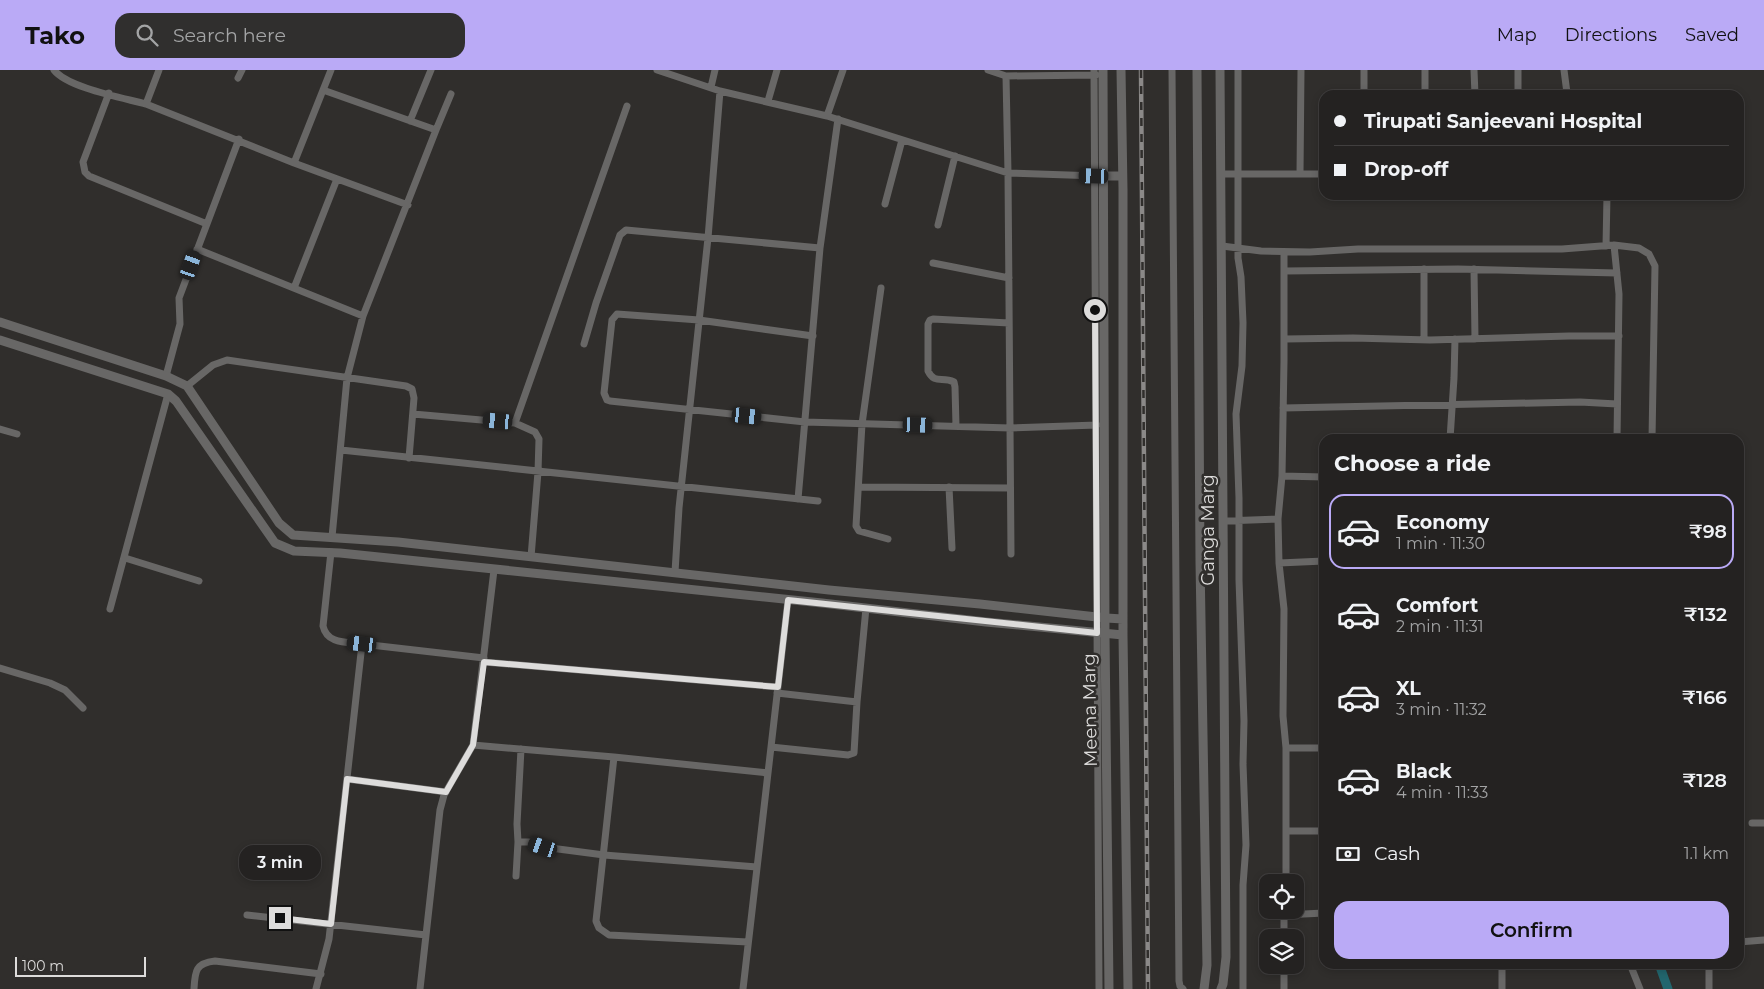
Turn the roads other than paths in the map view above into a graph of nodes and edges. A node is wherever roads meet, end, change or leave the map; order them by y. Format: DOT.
graph roads {
  1 [pos="54,70"];
  2 [pos="160,70"];
  3 [pos="242,70"];
  4 [pos="331,70"];
  5 [pos="431,70"];
  6 [pos="657,70"];
  7 [pos="715,70"];
  8 [pos="777,70"];
  9 [pos="843,70"];
  10 [pos="988,70"];
  11 [pos="1172,70"];
  12 [pos="1197,70"];
  13 [pos="1220,70"];
  14 [pos="1238,70"];
  15 [pos="1301,70"];
  16 [pos="1364,70"];
  17 [pos="1425,70"];
  18 [pos="1474,70"];
  19 [pos="1518,70"];
  20 [pos="1564,70"];
  21 [pos="1098,72"];
  22 [pos="1121,72"];
  23 [pos="1006,76"];
  24 [pos="238,78"];
  25 [pos="711,87"];
  26 [pos="323,90"];
  27 [pos="1364,90"];
  28 [pos="1424,90"];
  29 [pos="1475,90"];
  30 [pos="1518,90"];
  31 [pos="1567,90"];
  32 [pos="720,91"];
  33 [pos="108,93"];
  34 [pos="452,94"];
  35 [pos="768,101"];
  36 [pos="146,104"];
  37 [pos="627,106"];
  38 [pos="827,116"];
  39 [pos="838,119"];
  40 [pos="410,121"];
  41 [pos="436,130"];
  42 [pos="239,139"];
  43 [pos="902,140"];
  44 [pos="955,156"];
  45 [pos="294,163"];
  46 [pos="1008,173"];
  47 [pos="1221,174"];
  48 [pos="1237,174"];
  49 [pos="1300,174"];
  50 [pos="1319,174"];
  51 [pos="1099,176"];
  52 [pos="1122,176"];
  53 [pos="337,178"];
  54 [pos="1607,200"];
  55 [pos="885,204"];
  56 [pos="408,205"];
  57 [pos="207,224"];
  58 [pos="938,225"];
  59 [pos="708,238"];
  60 [pos="1222,246"];
  61 [pos="1610,246"];
  62 [pos="197,248"];
  63 [pos="820,248"];
  64 [pos="1239,248"];
  65 [pos="1284,252"];
  66 [pos="933,263"];
  67 [pos="1424,269"];
  68 [pos="1474,269"];
  69 [pos="1285,271"];
  70 [pos="1617,272"];
  71 [pos="1009,278"];
  72 [pos="294,288"];
  73 [pos="881,288"];
  74 [pos="363,316"];
  75 [pos="699,320"];
  76 [pos="0,322"];
  77 [pos="1009,323"];
  78 [pos="813,336"];
  79 [pos="1619,336"];
  80 [pos="1475,338"];
  81 [pos="1284,339"];
  82 [pos="1455,339"];
  83 [pos="0,340"];
  84 [pos="1424,340"];
  85 [pos="584,344"];
  86 [pos="166,376"];
  87 [pos="347,378"];
  88 [pos="187,386"];
  89 [pos="168,394"];
  90 [pos="1617,404"];
  91 [pos="1452,406"];
  92 [pos="1283,408"];
  93 [pos="690,409"];
  94 [pos="413,414"];
  95 [pos="805,422"];
  96 [pos="514,423"];
  97 [pos="862,424"];
  98 [pos="1095,425"];
  99 [pos="1105,425"];
  100 [pos="1122,425"];
  101 [pos="956,426"];
  102 [pos="1010,428"];
  103 [pos="0,429"];
  104 [pos="17,434"];
  105 [pos="1450,434"];
  106 [pos="1617,434"];
  107 [pos="1652,434"];
  108 [pos="341,450"];
  109 [pos="410,458"];
  110 [pos="538,472"];
  111 [pos="1282,476"];
  112 [pos="1319,477"];
  113 [pos="682,487"];
  114 [pos="860,487"];
  115 [pos="949,487"];
  116 [pos="1010,488"];
  117 [pos="798,499"];
  118 [pos="818,501"];
  119 [pos="1278,519"];
  120 [pos="1240,520"];
  121 [pos="1224,521"];
  122 [pos="332,538"];
  123 [pos="888,540"];
  124 [pos="952,548"];
  125 [pos="331,552"];
  126 [pos="1011,554"];
  127 [pos="531,557"];
  128 [pos="125,558"];
  129 [pos="1319,561"];
  130 [pos="1279,563"];
  131 [pos="494,570"];
  132 [pos="675,572"];
  133 [pos="199,581"];
  134 [pos="788,600"];
  135 [pos="866,608"];
  136 [pos="110,609"];
  137 [pos="1101,618"];
  138 [pos="1123,619"];
  139 [pos="1101,634"];
  140 [pos="1123,635"];
  141 [pos="362,644"];
  142 [pos="484,660"];
  143 [pos="0,668"];
  144 [pos="778,690"];
  145 [pos="857,702"];
  146 [pos="83,708"];
  147 [pos="473,745"];
  148 [pos="771,747"];
  149 [pos="1286,748"];
  150 [pos="1319,748"];
  151 [pos="521,749"];
  152 [pos="614,757"];
  153 [pos="768,773"];
  154 [pos="347,779"];
  155 [pos="446,792"];
  156 [pos="1752,823"];
  157 [pos="1764,823"];
  158 [pos="1286,831"];
  159 [pos="1319,831"];
  160 [pos="518,842"];
  161 [pos="604,855"];
  162 [pos="757,867"];
  163 [pos="1286,874"];
  164 [pos="516,876"];
  165 [pos="1304,912"];
  166 [pos="1319,913"];
  167 [pos="247,915"];
  168 [pos="331,924"];
  169 [pos="426,935"];
  170 [pos="1764,940"];
  171 [pos="748,942"];
  172 [pos="1744,942"];
  173 [pos="1502,969"];
  174 [pos="1632,969"];
  175 [pos="1709,969"];
  176 [pos="321,974"];
  177 [pos="1284,974"];
  178 [pos="194,989"];
  179 [pos="316,989"];
  180 [pos="420,989"];
  181 [pos="743,989"];
  182 [pos="1099,989"];
  183 [pos="1110,989"];
  184 [pos="1128,989"];
  185 [pos="1182,989"];
  186 [pos="1204,989"];
  187 [pos="1221,989"];
  188 [pos="1243,989"];
  189 [pos="1284,989"];
  190 [pos="1502,989"];
  191 [pos="1640,989"];
  192 [pos="1709,989"];
  1 -- 33 [label="street"];
  2 -- 36 [label="street"];
  3 -- 24 [label="street"];
  4 -- 26 [label="street"];
  5 -- 40 [label="street"];
  6 -- 25 [label="street"];
  7 -- 25 [label="street"];
  8 -- 35 [label="street"];
  9 -- 38 [label="street"];
  10 -- 23 [label="street"];
  11 -- 185 [label="street"];
  12 -- 186 [label="street, Ganga Marg"];
  13 -- 47 [label="street, Ganga Marg"];
  14 -- 48 [label="street"];
  15 -- 49 [label="street"];
  16 -- 27 [label="street"];
  17 -- 28 [label="street"];
  18 -- 29 [label="street"];
  19 -- 30 [label="street"];
  20 -- 31 [label="street"];
  21 -- 22 [label="street"];
  21 -- 23 [label="street"];
  21 -- 51 [label="street, Meena Marg"];
  22 -- 52 [label="street"];
  23 -- 46 [label="street"];
  25 -- 32 [label="street"];
  26 -- 40 [label="street"];
  26 -- 45 [label="street"];
  32 -- 35 [label="street"];
  32 -- 59 [label="street"];
  33 -- 36 [label="street"];
  33 -- 57 [label="street"];
  34 -- 41 [label="street"];
  35 -- 38 [label="street"];
  36 -- 42 [label="street"];
  37 -- 96 [label="street"];
  38 -- 39 [label="street"];
  39 -- 43 [label="street"];
  39 -- 63 [label="street"];
  40 -- 41 [label="street"];
  41 -- 56 [label="street"];
  42 -- 45 [label="street"];
  42 -- 57 [label="street"];
  43 -- 44 [label="street"];
  43 -- 55 [label="street"];
  44 -- 46 [label="street"];
  44 -- 58 [label="street"];
  45 -- 53 [label="street"];
  46 -- 51 [label="street"];
  46 -- 71 [label="street"];
  47 -- 48 [label="street"];
  47 -- 60 [label="street, Ganga Marg"];
  48 -- 49 [label="street"];
  48 -- 64 [label="street"];
  49 -- 50 [label="street"];
  51 -- 52 [label="street"];
  51 -- 98 [label="street"];
  51 -- 99 [label="street, Meena Marg"];
  52 -- 100 [label="street"];
  53 -- 56 [label="street"];
  53 -- 72 [label="street"];
  54 -- 61 [label="street"];
  56 -- 74 [label="street"];
  57 -- 62 [label="street"];
  59 -- 63 [label="street"];
  59 -- 75 [label="street"];
  59 -- 85 [label="street"];
  60 -- 64 [label="street"];
  60 -- 121 [label="street, Ganga Marg"];
  61 -- 65 [label="street"];
  61 -- 70 [label="street"];
  61 -- 107 [label="street"];
  62 -- 72 [label="street"];
  62 -- 86 [label="street"];
  63 -- 78 [label="street"];
  64 -- 65 [label="street"];
  64 -- 120 [label="street"];
  65 -- 69 [label="street"];
  66 -- 71 [label="street"];
  67 -- 68 [label="street"];
  67 -- 69 [label="street"];
  67 -- 84 [label="street"];
  68 -- 70 [label="street"];
  68 -- 80 [label="street"];
  69 -- 81 [label="street"];
  70 -- 79 [label="street"];
  71 -- 77 [label="street"];
  72 -- 74 [label="street"];
  73 -- 97 [label="street"];
  74 -- 87 [label="street"];
  75 -- 78 [label="street"];
  75 -- 93 [label="street"];
  75 -- 93 [label="street"];
  76 -- 86 [label="street"];
  77 -- 101 [label="street"];
  77 -- 102 [label="street"];
  78 -- 95 [label="street"];
  79 -- 80 [label="street"];
  79 -- 90 [label="street"];
  80 -- 82 [label="street"];
  81 -- 84 [label="street"];
  81 -- 92 [label="street"];
  82 -- 84 [label="street"];
  82 -- 91 [label="street"];
  83 -- 89 [label="street"];
  86 -- 88 [label="street"];
  87 -- 88 [label="street"];
  87 -- 94 [label="street"];
  87 -- 108 [label="street"];
  88 -- 122 [label="street"];
  89 -- 125 [label="street"];
  89 -- 128 [label="street"];
  90 -- 91 [label="street"];
  90 -- 106 [label="street"];
  91 -- 92 [label="street"];
  91 -- 105 [label="street"];
  92 -- 111 [label="street"];
  93 -- 95 [label="street"];
  93 -- 113 [label="street"];
  94 -- 96 [label="street"];
  94 -- 109 [label="street"];
  95 -- 97 [label="street"];
  95 -- 117 [label="street"];
  96 -- 110 [label="street"];
  97 -- 101 [label="street"];
  97 -- 114 [label="street"];
  98 -- 99 [label="street"];
  98 -- 102 [label="street"];
  98 -- 137 [label="street"];
  99 -- 100 [label="street"];
  99 -- 137 [label="street, Meena Marg"];
  100 -- 138 [label="street"];
  101 -- 102 [label="street"];
  102 -- 116 [label="street"];
  103 -- 104 [label="street"];
  108 -- 109 [label="street"];
  108 -- 122 [label="street"];
  109 -- 110 [label="street"];
  110 -- 113 [label="street"];
  110 -- 127 [label="street"];
  111 -- 112 [label="street"];
  111 -- 119 [label="street"];
  113 -- 117 [label="street"];
  113 -- 132 [label="street"];
  114 -- 115 [label="street"];
  114 -- 123 [label="street"];
  115 -- 116 [label="street"];
  115 -- 124 [label="street"];
  116 -- 126 [label="street"];
  117 -- 118 [label="street"];
  119 -- 120 [label="street"];
  119 -- 130 [label="street"];
  120 -- 121 [label="street"];
  120 -- 188 [label="street"];
  121 -- 187 [label="street, Ganga Marg"];
  122 -- 125 [label="street"];
  122 -- 127 [label="street"];
  125 -- 131 [label="street"];
  125 -- 141 [label="street"];
  127 -- 132 [label="street"];
  128 -- 133 [label="street"];
  128 -- 136 [label="street"];
  129 -- 130 [label="street"];
  130 -- 149 [label="street"];
  131 -- 134 [label="street"];
  131 -- 142 [label="street"];
  132 -- 137 [label="street"];
  134 -- 135 [label="street"];
  134 -- 144 [label="street"];
  135 -- 139 [label="street"];
  135 -- 145 [label="street"];
  137 -- 138 [label="street"];
  137 -- 139 [label="street, Meena Marg"];
  138 -- 140 [label="street"];
  139 -- 140 [label="street"];
  139 -- 182 [label="street"];
  139 -- 183 [label="street, Meena Marg"];
  140 -- 184 [label="street"];
  141 -- 142 [label="street"];
  141 -- 154 [label="street"];
  142 -- 144 [label="street"];
  142 -- 147 [label="street"];
  143 -- 146 [label="street"];
  144 -- 145 [label="street"];
  144 -- 148 [label="street"];
  145 -- 148 [label="street"];
  147 -- 151 [label="street"];
  147 -- 155 [label="street"];
  148 -- 153 [label="street"];
  149 -- 150 [label="street"];
  149 -- 158 [label="street"];
  151 -- 152 [label="street"];
  151 -- 160 [label="street"];
  152 -- 153 [label="street"];
  152 -- 161 [label="street"];
  153 -- 162 [label="street"];
  154 -- 155 [label="street"];
  154 -- 168 [label="street"];
  155 -- 169 [label="street"];
  156 -- 157 [label="street"];
  158 -- 159 [label="street"];
  158 -- 163 [label="street"];
  160 -- 161 [label="street"];
  160 -- 164 [label="street"];
  161 -- 162 [label="street"];
  161 -- 171 [label="street"];
  162 -- 171 [label="street"];
  165 -- 166 [label="street"];
  167 -- 168 [label="street"];
  168 -- 169 [label="street"];
  168 -- 176 [label="street"];
  169 -- 180 [label="street"];
  170 -- 172 [label="street"];
  171 -- 181 [label="street"];
  173 -- 190 [label="street"];
  174 -- 191 [label="street"];
  175 -- 192 [label="street"];
  176 -- 178 [label="street"];
  176 -- 179 [label="street"];
  177 -- 189 [label="street"];
}
